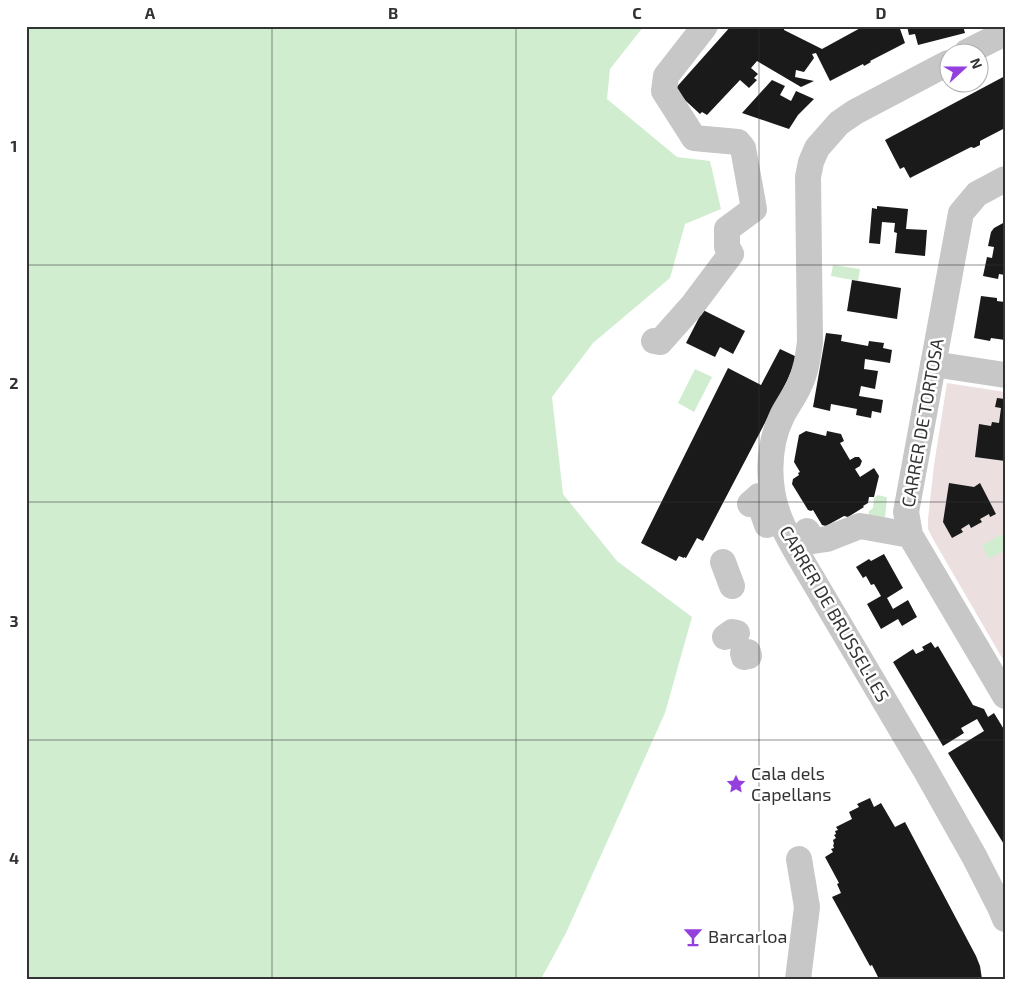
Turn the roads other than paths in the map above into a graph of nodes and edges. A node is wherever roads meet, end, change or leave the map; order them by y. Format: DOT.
graph roads {
  1 [pos="705,26"];
  2 [pos="1005,32"];
  3 [pos="986,42"];
  4 [pos="938,68"];
  5 [pos="1005,179"];
  6 [pos="654,341"];
  7 [pos="933,364"];
  8 [pos="1005,375"];
  9 [pos="750,504"];
  10 [pos="796,525"];
  11 [pos="910,536"];
  12 [pos="724,562"];
  13 [pos="732,586"];
  14 [pos="1005,696"];
  15 [pos="799,859"];
  16 [pos="1003,912"];
  17 [pos="798,979"];
  1 -- 6 [label="street"];
  2 -- 3 [label="street"];
  4 -- 10 [label="street, CARRER DE BRUSSEL·LES"];
  5 -- 7 [label="street, CARRER DE TORTOSA"];
  7 -- 8 [label="street"];
  7 -- 11 [label="street, CARRER DE TORTOSA"];
  9 -- 10 [label="street"];
  10 -- 11 [label="street"];
  10 -- 16 [label="street, CARRER DE BRUSSEL·LES"];
  11 -- 14 [label="street, CARRER DE TORTOSA"];
  12 -- 13 [label="street"];
  15 -- 17 [label="street"];
}
